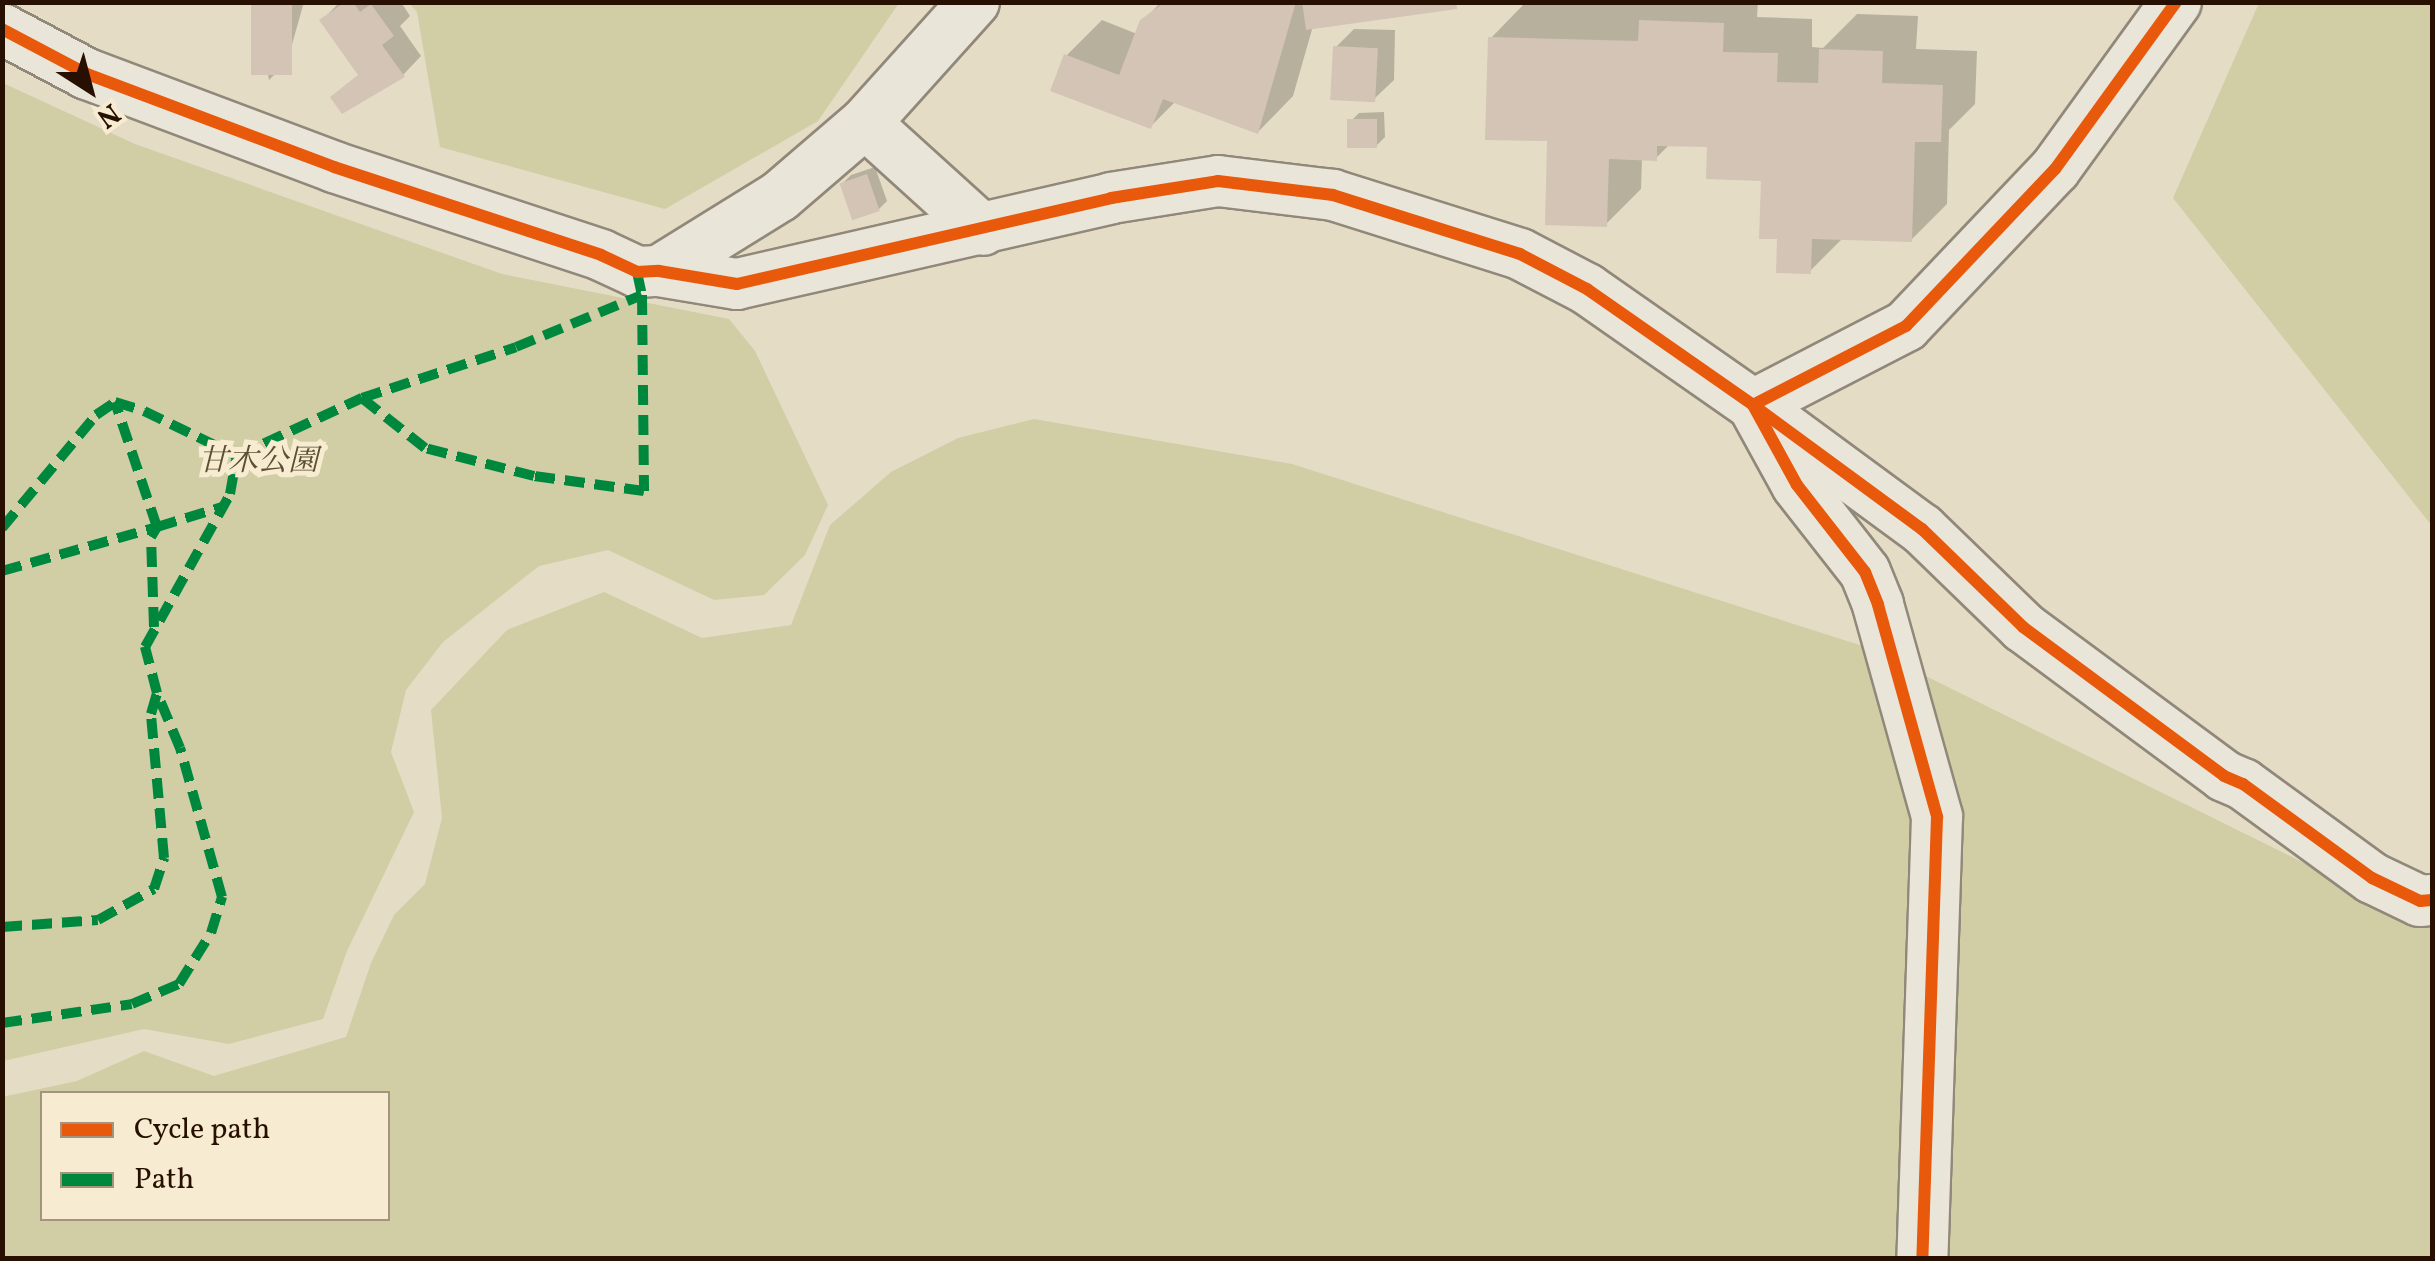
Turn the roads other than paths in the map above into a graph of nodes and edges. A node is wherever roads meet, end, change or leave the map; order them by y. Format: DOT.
graph roads {
  1 [pos="974,2"];
  2 [pos="2176,2"];
  3 [pos="2,30"];
  4 [pos="865,123"];
  5 [pos="983,230"];
  6 [pos="659,270"];
  7 [pos="1753,406"];
  8 [pos="2432,900"];
  9 [pos="1922,1258"];
  1 -- 4 [label="street"];
  2 -- 7 [label="street"];
  3 -- 6 [label="street"];
  4 -- 5 [label="street"];
  4 -- 6 [label="street"];
  5 -- 6 [label="street"];
  5 -- 7 [label="street"];
  7 -- 8 [label="street"];
  7 -- 9 [label="street"];
}
